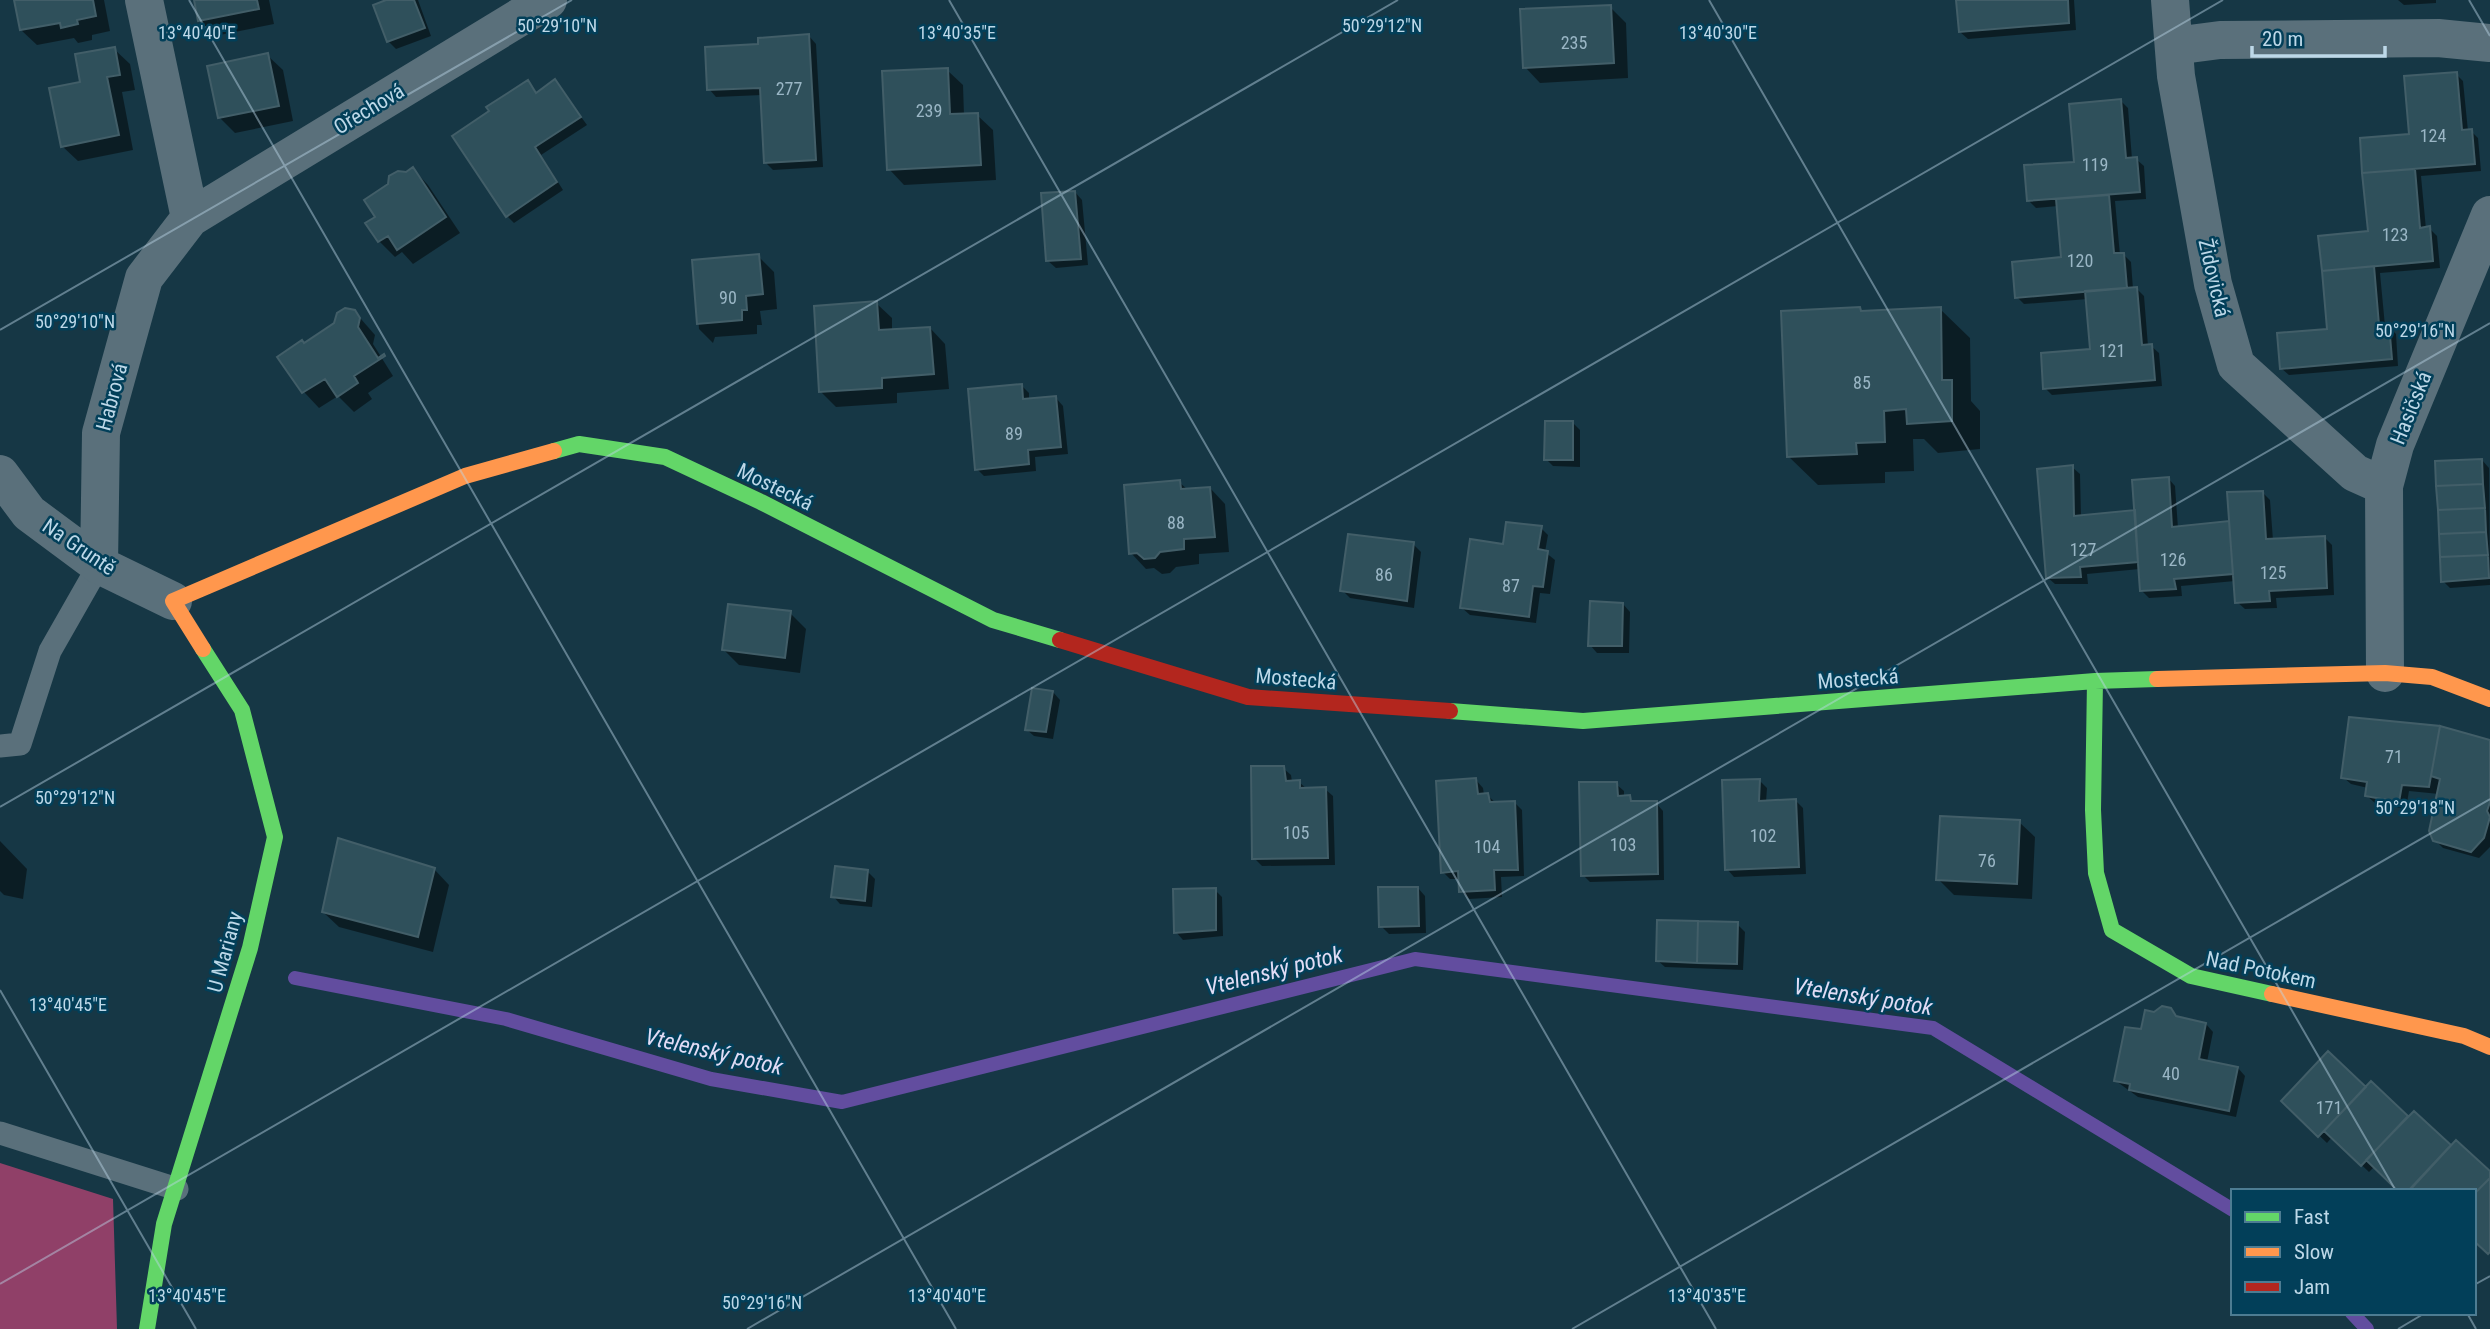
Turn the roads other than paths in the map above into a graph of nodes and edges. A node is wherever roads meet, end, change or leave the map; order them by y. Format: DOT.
graph roads {
  1 [pos="144,0"];
  2 [pos="548,0"];
  3 [pos="2170,0"];
  4 [pos="2490,43"];
  5 [pos="2174,46"];
  6 [pos="2490,215"];
  7 [pos="190,218"];
  8 [pos="0,474"];
  9 [pos="2384,486"];
  10 [pos="99,565"];
  11 [pos="173,601"];
  12 [pos="2385,673"];
  13 [pos="2095,681"];
  14 [pos="2490,699"];
  15 [pos="0,746"];
  16 [pos="2490,1047"];
  17 [pos="0,1133"];
  18 [pos="177,1189"];
  19 [pos="147,1329"];
  1 -- 7 [label="street"];
  2 -- 7 [label="street, Ořechová"];
  3 -- 5 [label="street, Židovická"];
  4 -- 5 [label="street"];
  5 -- 9 [label="street, Židovická"];
  6 -- 9 [label="street, Hasičská"];
  7 -- 10 [label="street, Habrová"];
  8 -- 10 [label="street, Na Gruntě"];
  9 -- 12 [label="street, Hasičská"];
  10 -- 11 [label="street, Na Gruntě"];
  10 -- 15 [label="lane"];
  11 -- 13 [label="street, Mostecká"];
  11 -- 18 [label="street, U Mariany"];
  12 -- 13 [label="street, Mostecká"];
  12 -- 14 [label="street, Mostecká"];
  13 -- 16 [label="street, Nad Potokem"];
  17 -- 18 [label="lane"];
  18 -- 19 [label="street, U Mariany"];
}
